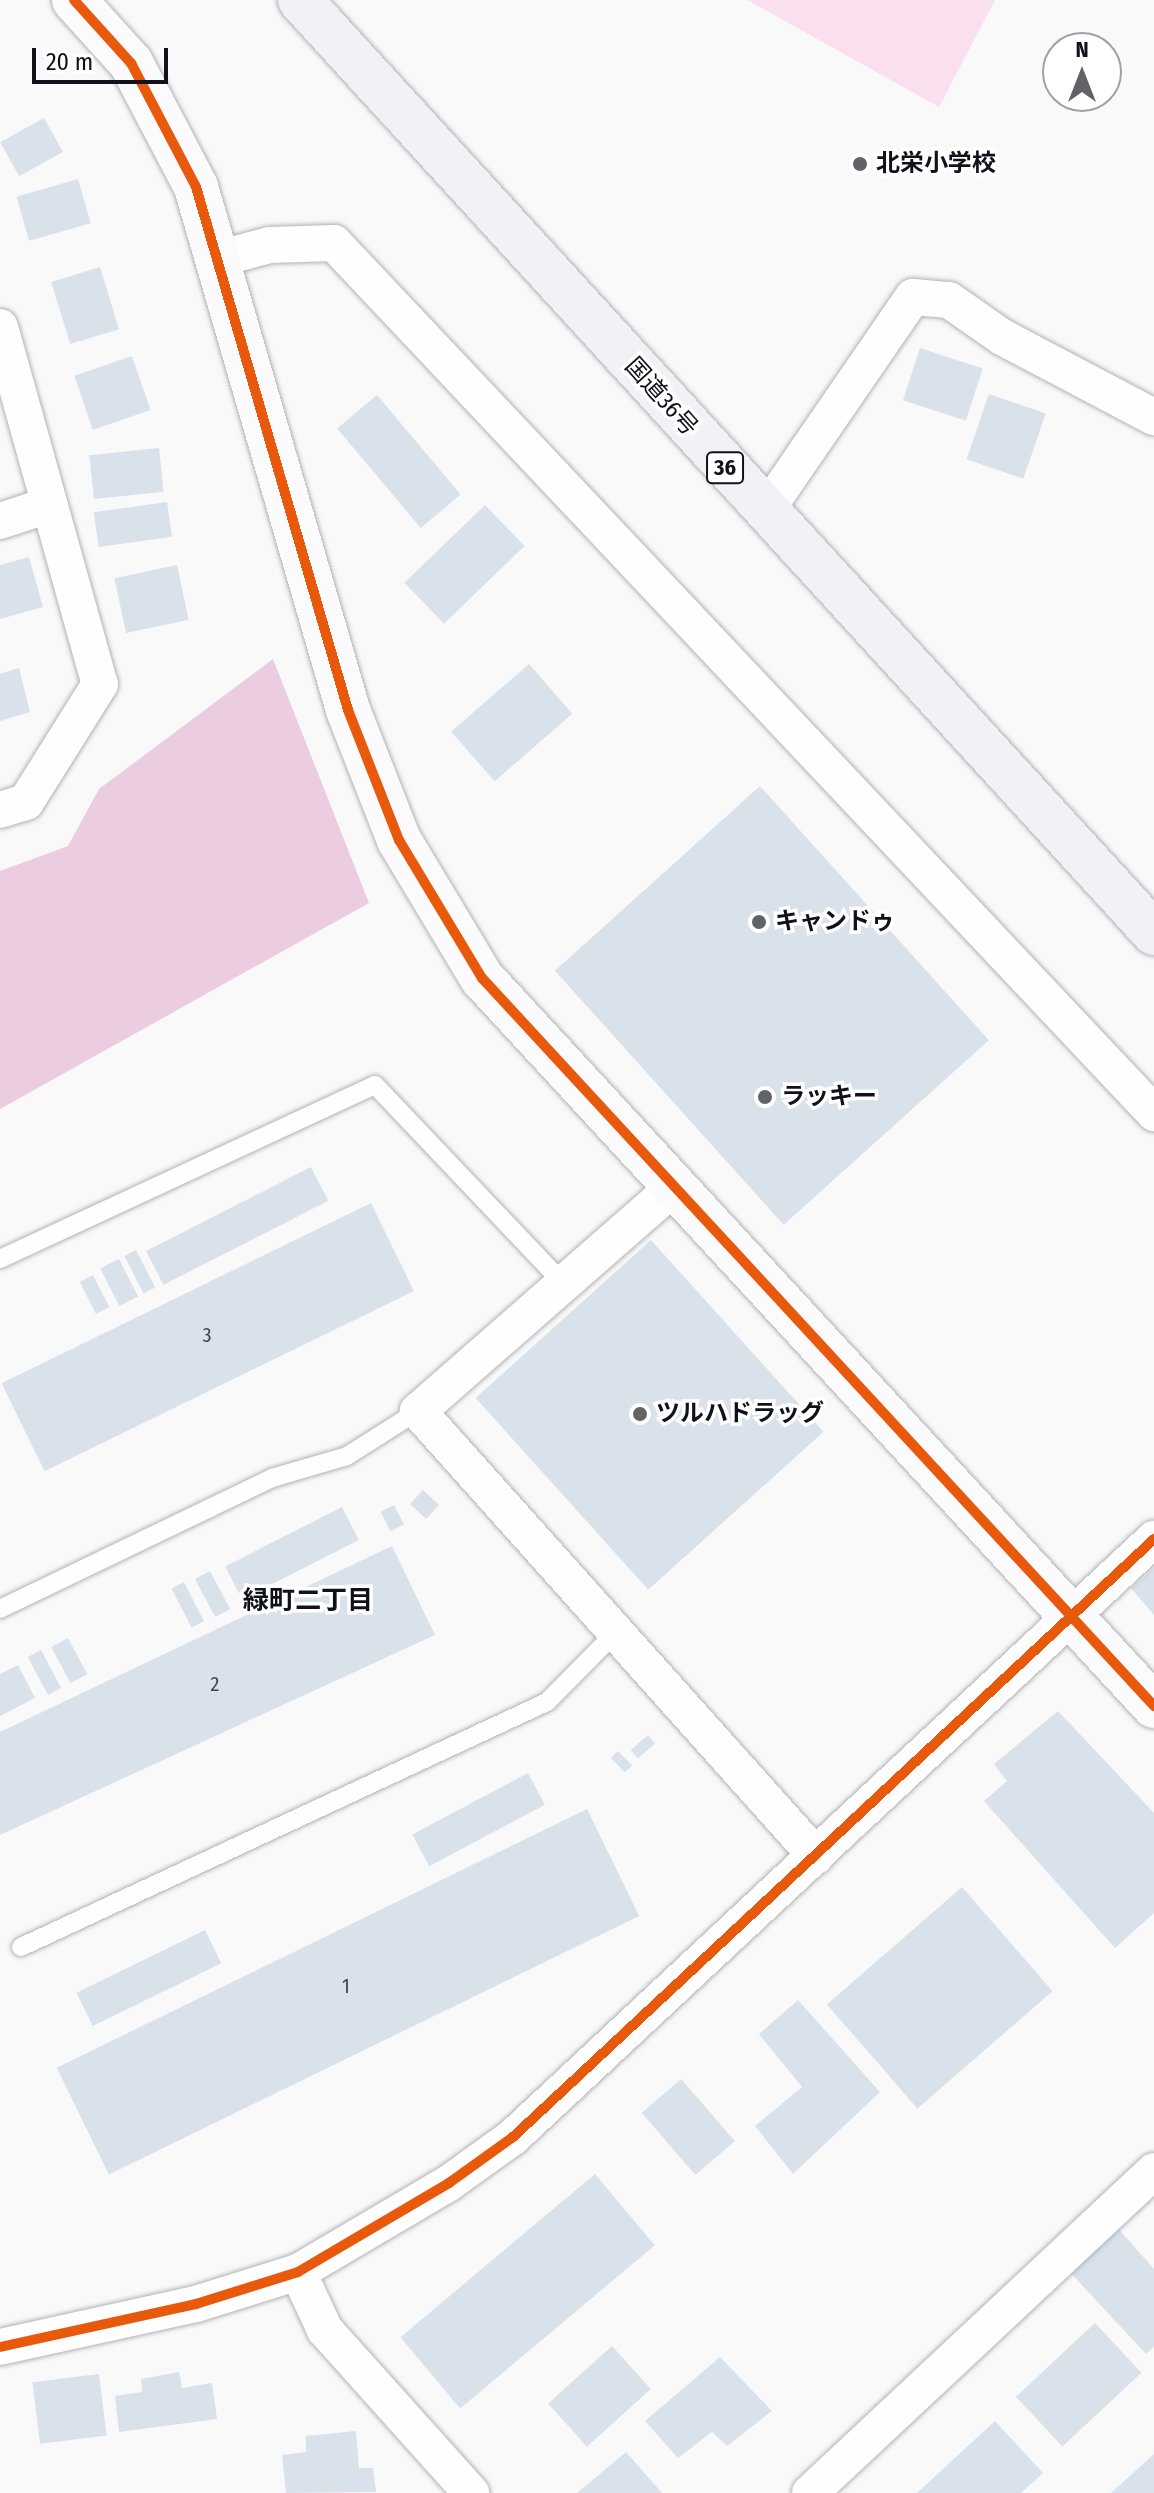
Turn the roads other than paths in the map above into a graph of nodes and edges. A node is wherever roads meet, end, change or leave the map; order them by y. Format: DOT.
graph roads {
  1 [pos="74,0"];
  2 [pos="300,0"];
  3 [pos="217,259"];
  4 [pos="0,327"];
  5 [pos="1154,417"];
  6 [pos="49,505"];
  7 [pos="765,512"];
  8 [pos="0,521"];
  9 [pos="0,810"];
  10 [pos="1154,933"];
  11 [pos="1154,1113"];
  12 [pos="673,1188"];
  13 [pos="0,1259"];
  14 [pos="564,1284"];
  15 [pos="418,1411"];
  16 [pos="1154,1539"];
  17 [pos="0,1609"];
  18 [pos="1068,1617"];
  19 [pos="616,1632"];
  20 [pos="1154,1706"];
  21 [pos="816,1856"];
  22 [pos="21,1947"];
  23 [pos="1154,2171"];
  24 [pos="298,2272"];
  25 [pos="0,2347"];
  26 [pos="471,2493"];
  27 [pos="810,2493"];
  1 -- 3 [label="street"];
  2 -- 7 [label="highway, 国道36号 / 36"];
  3 -- 11 [label="street"];
  3 -- 12 [label="street"];
  4 -- 6 [label="street"];
  5 -- 7 [label="street"];
  6 -- 8 [label="street"];
  6 -- 9 [label="street"];
  7 -- 10 [label="highway, 国道36号 / 36"];
  12 -- 14 [label="street"];
  12 -- 18 [label="street"];
  13 -- 14 [label="lane"];
  14 -- 15 [label="street"];
  15 -- 17 [label="lane"];
  15 -- 19 [label="street"];
  16 -- 18 [label="street"];
  18 -- 20 [label="street"];
  18 -- 21 [label="street"];
  19 -- 21 [label="street"];
  19 -- 22 [label="lane"];
  21 -- 24 [label="street"];
  23 -- 27 [label="street"];
  24 -- 25 [label="street"];
  24 -- 26 [label="street"];
}
